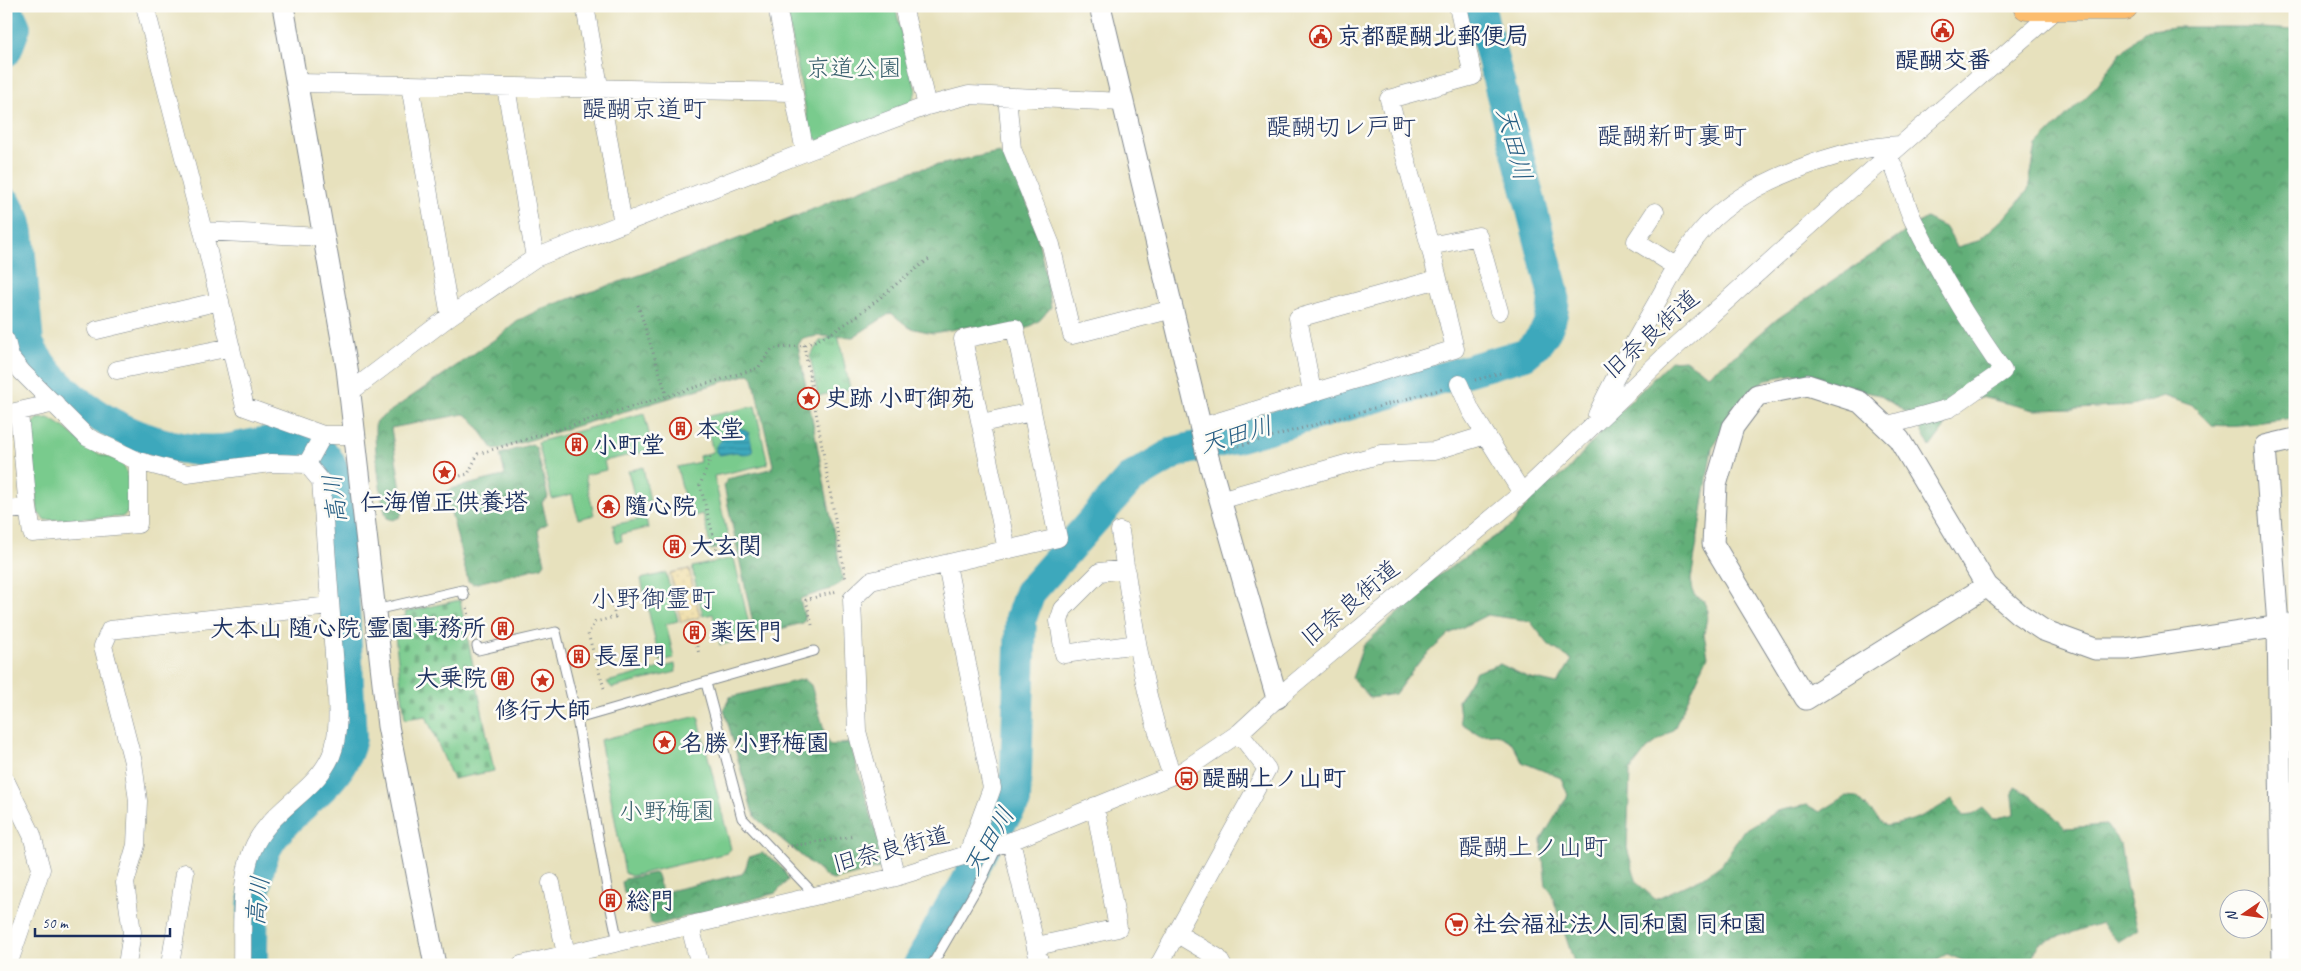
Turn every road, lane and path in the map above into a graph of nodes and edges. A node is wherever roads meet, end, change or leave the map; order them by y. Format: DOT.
graph roads {
  1 [pos="145,6"];
  2 [pos="283,6"];
  3 [pos="585,6"];
  4 [pos="777,6"];
  5 [pos="903,6"];
  6 [pos="1100,6"];
  7 [pos="1458,6"];
  8 [pos="2027,6"];
  9 [pos="2124,6"];
  10 [pos="2060,7"];
  11 [pos="297,83"];
  12 [pos="410,85"];
  13 [pos="506,87"];
  14 [pos="599,89"];
  15 [pos="792,92"];
  16 [pos="1007,97"];
  17 [pos="1123,102"];
  18 [pos="927,106"];
  19 [pos="1894,151"];
  20 [pos="805,152"];
  21 [pos="1655,212"];
  22 [pos="623,224"];
  23 [pos="203,230"];
  24 [pos="322,237"];
  25 [pos="1430,246"];
  26 [pos="535,258"];
  27 [pos="931,258"];
  28 [pos="1677,267"];
  29 [pos="1438,279"];
  30 [pos="220,300"];
  31 [pos="638,305"];
  32 [pos="1173,309"];
  33 [pos="1498,311"];
  34 [pos="450,316"];
  35 [pos="97,330"];
  36 [pos="6,342"];
  37 [pos="804,345"];
  38 [pos="230,347"];
  39 [pos="117,370"];
  40 [pos="1501,373"];
  41 [pos="1459,384"];
  42 [pos="350,392"];
  43 [pos="1312,392"];
  44 [pos="667,396"];
  45 [pos="55,403"];
  46 [pos="1031,412"];
  47 [pos="13,413"];
  48 [pos="1594,422"];
  49 [pos="982,423"];
  50 [pos="1201,426"];
  51 [pos="1885,426"];
  52 [pos="323,435"];
  53 [pos="356,435"];
  54 [pos="1486,435"];
  55 [pos="2295,439"];
  56 [pos="1207,454"];
  57 [pos="711,457"];
  58 [pos="138,461"];
  59 [pos="307,464"];
  60 [pos="441,481"];
  61 [pos="1522,493"];
  62 [pos="1220,500"];
  63 [pos="28,508"];
  64 [pos="6,510"];
  65 [pos="1120,531"];
  66 [pos="717,550"];
  67 [pos="1007,550"];
  68 [pos="947,565"];
  69 [pos="1126,569"];
  70 [pos="1987,586"];
  71 [pos="847,588"];
  72 [pos="839,591"];
  73 [pos="464,596"];
  74 [pos="330,606"];
  75 [pos="613,607"];
  76 [pos="375,610"];
  77 [pos="812,625"];
  78 [pos="2286,625"];
  79 [pos="1137,644"];
  80 [pos="477,646"];
  81 [pos="697,646"];
  82 [pos="814,650"];
  83 [pos="699,654"];
  84 [pos="706,682"];
  85 [pos="604,688"];
  86 [pos="1277,698"];
  87 [pos="577,719"];
  88 [pos="1239,732"];
  89 [pos="1172,775"];
  90 [pos="6,782"];
  91 [pos="1095,806"];
  92 [pos="855,836"];
  93 [pos="2288,843"];
  94 [pos="1001,844"];
  95 [pos="770,848"];
  96 [pos="967,856"];
  97 [pos="185,873"];
  98 [pos="896,877"];
  99 [pos="550,884"];
  100 [pos="608,893"];
  101 [pos="815,896"];
  102 [pos="611,909"];
  103 [pos="690,926"];
  104 [pos="1176,933"];
  105 [pos="618,942"];
  106 [pos="1036,946"];
  107 [pos="566,954"];
  108 [pos="549,962"];
  109 [pos="8,965"];
  110 [pos="127,965"];
  111 [pos="170,965"];
  112 [pos="242,965"];
  113 [pos="435,965"];
  114 [pos="521,965"];
  115 [pos="700,965"];
  116 [pos="932,965"];
  117 [pos="1040,965"];
  118 [pos="1158,965"];
  119 [pos="1222,965"];
  120 [pos="2283,965"];
  1 -- 23 [label="street"];
  2 -- 11 [label="street"];
  3 -- 14 [label="street"];
  4 -- 15 [label="street"];
  5 -- 18 [label="street"];
  6 -- 17 [label="street"];
  7 -- 25 [label="street"];
  8 -- 10 [label="main road"];
  9 -- 10 [label="main road"];
  10 -- 19 [label="street, 旧奈良街道"];
  11 -- 12 [label="street"];
  11 -- 24 [label="street"];
  12 -- 13 [label="street"];
  12 -- 34 [label="street"];
  13 -- 14 [label="street"];
  13 -- 26 [label="street"];
  14 -- 15 [label="street"];
  14 -- 22 [label="street"];
  15 -- 20 [label="street"];
  16 -- 17 [label="street"];
  16 -- 18 [label="street"];
  16 -- 32 [label="street"];
  17 -- 32 [label="street"];
  18 -- 20 [label="street"];
  19 -- 28 [label="street"];
  19 -- 48 [label="street, 旧奈良街道"];
  19 -- 51 [label="street"];
  20 -- 22 [label="street"];
  21 -- 28 [label="street"];
  22 -- 26 [label="street"];
  23 -- 24 [label="street"];
  23 -- 30 [label="street"];
  24 -- 42 [label="street"];
  25 -- 29 [label="street"];
  25 -- 33 [label="street"];
  26 -- 34 [label="street"];
  27 -- 37 [label="path"];
  28 -- 48 [label="street"];
  29 -- 43 [label="street"];
  29 -- 43 [label="street"];
  30 -- 35 [label="street"];
  30 -- 38 [label="street"];
  31 -- 44 [label="path"];
  32 -- 50 [label="street"];
  34 -- 42 [label="street"];
  36 -- 45 [label="street"];
  37 -- 44 [label="path"];
  37 -- 71 [label="path"];
  38 -- 39 [label="street"];
  38 -- 52 [label="street"];
  40 -- 41 [label="path"];
  41 -- 54 [label="street"];
  41 -- 56 [label="path"];
  42 -- 53 [label="street"];
  43 -- 50 [label="street"];
  44 -- 60 [label="path"];
  45 -- 47 [label="street"];
  45 -- 58 [label="street"];
  46 -- 49 [label="street"];
  46 -- 49 [label="street"];
  46 -- 67 [label="street"];
  47 -- 63 [label="street"];
  48 -- 61 [label="street, 旧奈良街道"];
  49 -- 67 [label="street"];
  50 -- 56 [label="street"];
  51 -- 70 [label="street"];
  51 -- 70 [label="street"];
  52 -- 53 [label="street"];
  52 -- 59 [label="street"];
  53 -- 76 [label="street"];
  54 -- 61 [label="street"];
  54 -- 62 [label="street"];
  55 -- 78 [label="street"];
  56 -- 62 [label="street"];
  57 -- 66 [label="path"];
  58 -- 59 [label="street"];
  58 -- 63 [label="street"];
  59 -- 74 [label="street"];
  61 -- 86 [label="street, 旧奈良街道"];
  62 -- 86 [label="street"];
  63 -- 64 [label="street"];
  65 -- 69 [label="street"];
  67 -- 68 [label="street"];
  68 -- 96 [label="street"];
  68 -- 98 [label="street"];
  69 -- 79 [label="street"];
  69 -- 79 [label="street"];
  70 -- 78 [label="street"];
  72 -- 77 [label="path"];
  73 -- 76 [label="lane"];
  73 -- 80 [label="path"];
  74 -- 110 [label="street"];
  74 -- 112 [label="street"];
  75 -- 85 [label="path"];
  76 -- 113 [label="street"];
  78 -- 93 [label="street"];
  79 -- 89 [label="street"];
  80 -- 87 [label="lane"];
  81 -- 83 [label="path"];
  82 -- 84 [label="lane"];
  84 -- 87 [label="lane"];
  84 -- 95 [label="lane"];
  86 -- 88 [label="street, 旧奈良街道"];
  87 -- 100 [label="lane"];
  88 -- 89 [label="street, 旧奈良街道"];
  88 -- 104 [label="street"];
  89 -- 91 [label="street, 旧奈良街道"];
  90 -- 109 [label="street"];
  91 -- 94 [label="street, 旧奈良街道"];
  91 -- 106 [label="street"];
  92 -- 95 [label="path"];
  93 -- 120 [label="street"];
  94 -- 96 [label="street, 旧奈良街道"];
  94 -- 106 [label="street"];
  94 -- 116 [label="lane"];
  95 -- 101 [label="lane"];
  96 -- 98 [label="street, 旧奈良街道"];
  97 -- 111 [label="street"];
  98 -- 101 [label="street, 旧奈良街道"];
  99 -- 107 [label="street"];
  101 -- 103 [label="street, 旧奈良街道"];
  102 -- 105 [label="lane"];
  103 -- 105 [label="street, 旧奈良街道"];
  103 -- 115 [label="street"];
  104 -- 118 [label="street"];
  104 -- 119 [label="street"];
  105 -- 107 [label="street, 旧奈良街道"];
  106 -- 117 [label="street"];
  107 -- 108 [label="street, 旧奈良街道"];
  108 -- 114 [label="street, 旧奈良街道"];
}
